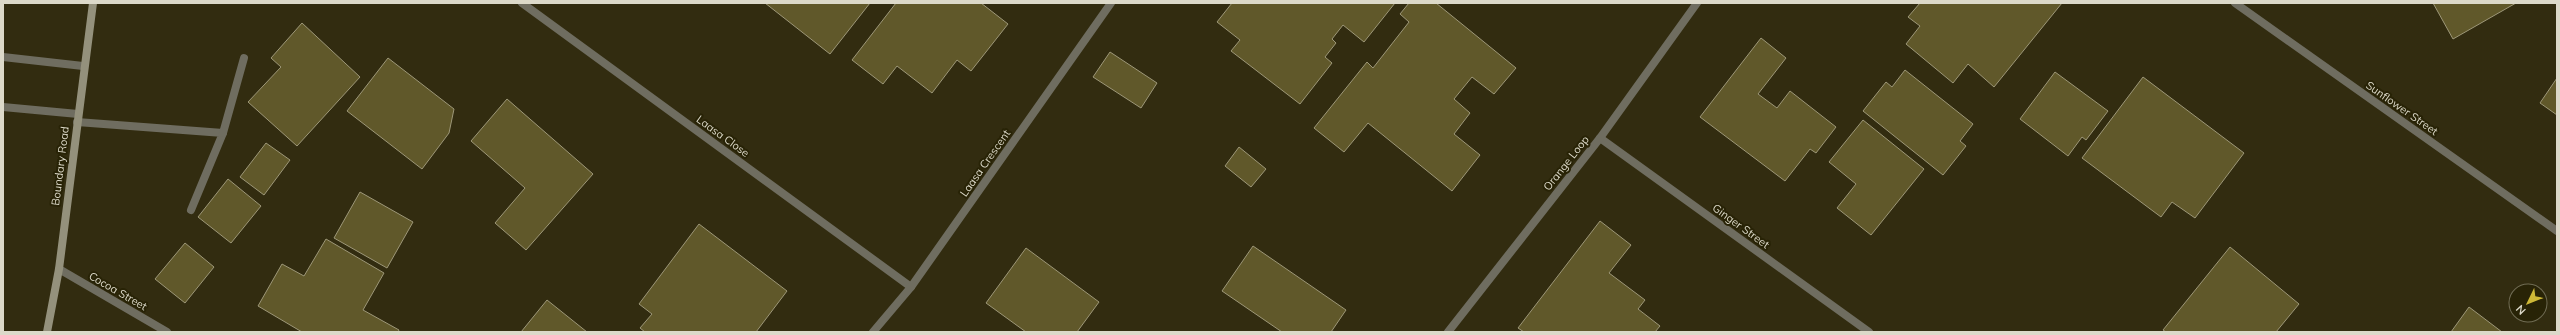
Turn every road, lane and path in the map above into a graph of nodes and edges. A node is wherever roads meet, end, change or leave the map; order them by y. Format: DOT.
graph roads {
  1 [pos="93,3"];
  2 [pos="522,3"];
  3 [pos="1111,3"];
  4 [pos="1697,3"];
  5 [pos="2240,5"];
  6 [pos="3,57"];
  7 [pos="244,58"];
  8 [pos="83,66"];
  9 [pos="3,107"];
  10 [pos="77,118"];
  11 [pos="223,133"];
  12 [pos="1600,138"];
  13 [pos="191,210"];
  14 [pos="2557,231"];
  15 [pos="59,268"];
  16 [pos="911,287"];
  17 [pos="47,332"];
  18 [pos="167,332"];
  19 [pos="873,332"];
  20 [pos="1448,332"];
  21 [pos="1869,332"];
  1 -- 8 [label="main road, Boundary Road"];
  2 -- 16 [label="street, Laasa Close"];
  3 -- 16 [label="street, Laasa Crescent"];
  4 -- 12 [label="street, Orange Loop"];
  5 -- 14 [label="street, Sunflower Street"];
  6 -- 8 [label="street"];
  7 -- 11 [label="street"];
  8 -- 10 [label="main road, Boundary Road"];
  9 -- 10 [label="street"];
  10 -- 11 [label="street"];
  10 -- 15 [label="main road, Boundary Road"];
  11 -- 13 [label="street"];
  12 -- 20 [label="street, Orange Loop"];
  12 -- 21 [label="street, Ginger Street"];
  15 -- 17 [label="main road, Boundary Road"];
  15 -- 18 [label="street, Cocoa Street"];
  16 -- 19 [label="street, Laasa Crescent"];
}
